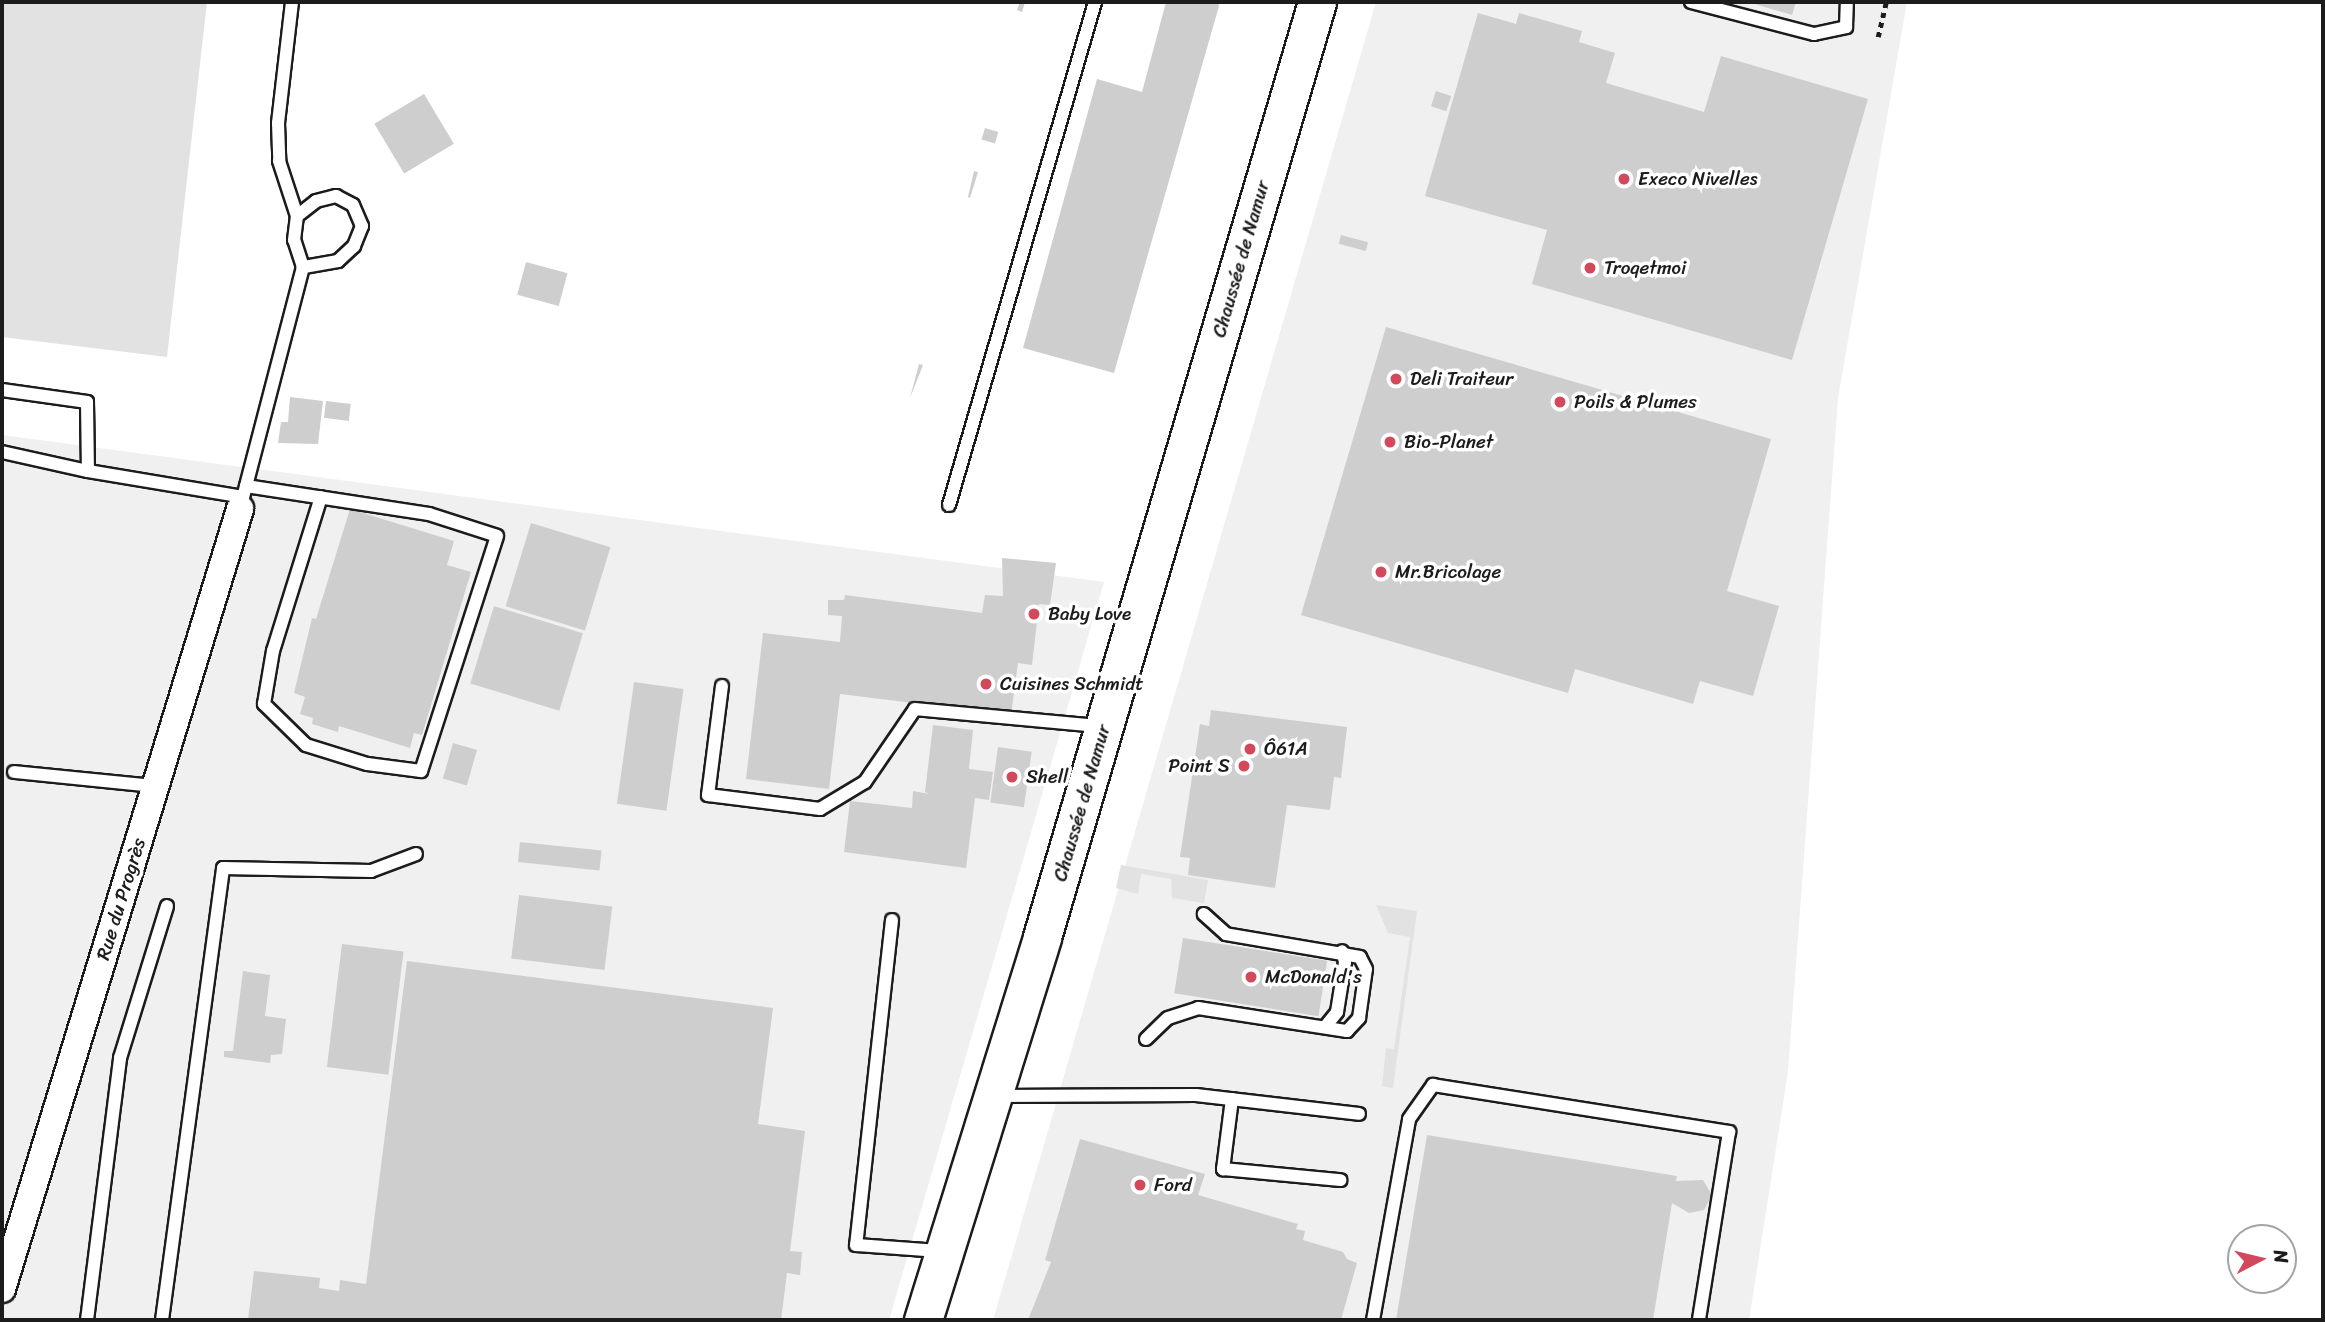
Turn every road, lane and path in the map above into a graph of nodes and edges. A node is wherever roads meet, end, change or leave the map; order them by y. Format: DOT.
graph roads {
  1 [pos="292,2"];
  2 [pos="1095,2"];
  3 [pos="1317,2"];
  4 [pos="1691,2"];
  5 [pos="1847,2"];
  6 [pos="1886,2"];
  7 [pos="1878,37"];
  8 [pos="297,216"];
  9 [pos="303,267"];
  10 [pos="2,390"];
  11 [pos="2,452"];
  12 [pos="88,471"];
  13 [pos="321,497"];
  14 [pos="243,498"];
  15 [pos="949,505"];
  16 [pos="722,686"];
  17 [pos="1104,727"];
  18 [pos="14,772"];
  19 [pos="155,786"];
  20 [pos="416,854"];
  21 [pos="167,906"];
  22 [pos="1204,914"];
  23 [pos="892,920"];
  24 [pos="1342,951"];
  25 [pos="1325,1027"];
  26 [pos="1146,1040"];
  27 [pos="993,1096"];
  28 [pos="1232,1099"];
  29 [pos="1359,1114"];
  30 [pos="1340,1180"];
  31 [pos="944,1251"];
  32 [pos="2,1289"];
  33 [pos="88,1320"];
  34 [pos="162,1320"];
  35 [pos="922,1320"];
  36 [pos="1373,1320"];
  37 [pos="1699,1320"];
  1 -- 8 [label="lane"];
  2 -- 15 [label="lane"];
  3 -- 17 [label="main road, Chaussée de Namur"];
  4 -- 5 [label="lane"];
  6 -- 7 [label="path"];
  8 -- 9 [label="lane"];
  8 -- 9 [label="lane"];
  9 -- 14 [label="lane"];
  10 -- 12 [label="lane"];
  11 -- 12 [label="lane"];
  12 -- 14 [label="lane"];
  13 -- 13 [label="lane"];
  13 -- 14 [label="lane"];
  14 -- 19 [label="street, Rue du Progrès"];
  16 -- 17 [label="lane"];
  17 -- 27 [label="main road, Chaussée de Namur"];
  18 -- 19 [label="lane"];
  19 -- 32 [label="street, Rue du Progrès"];
  20 -- 34 [label="lane"];
  21 -- 33 [label="lane"];
  22 -- 24 [label="lane"];
  23 -- 31 [label="lane"];
  24 -- 25 [label="lane"];
  24 -- 25 [label="lane"];
  25 -- 26 [label="lane"];
  27 -- 28 [label="lane"];
  27 -- 31 [label="main road, Chaussée de Namur"];
  28 -- 29 [label="lane"];
  28 -- 30 [label="lane"];
  31 -- 35 [label="main road, Chaussée de Namur"];
  36 -- 37 [label="lane"];
}
